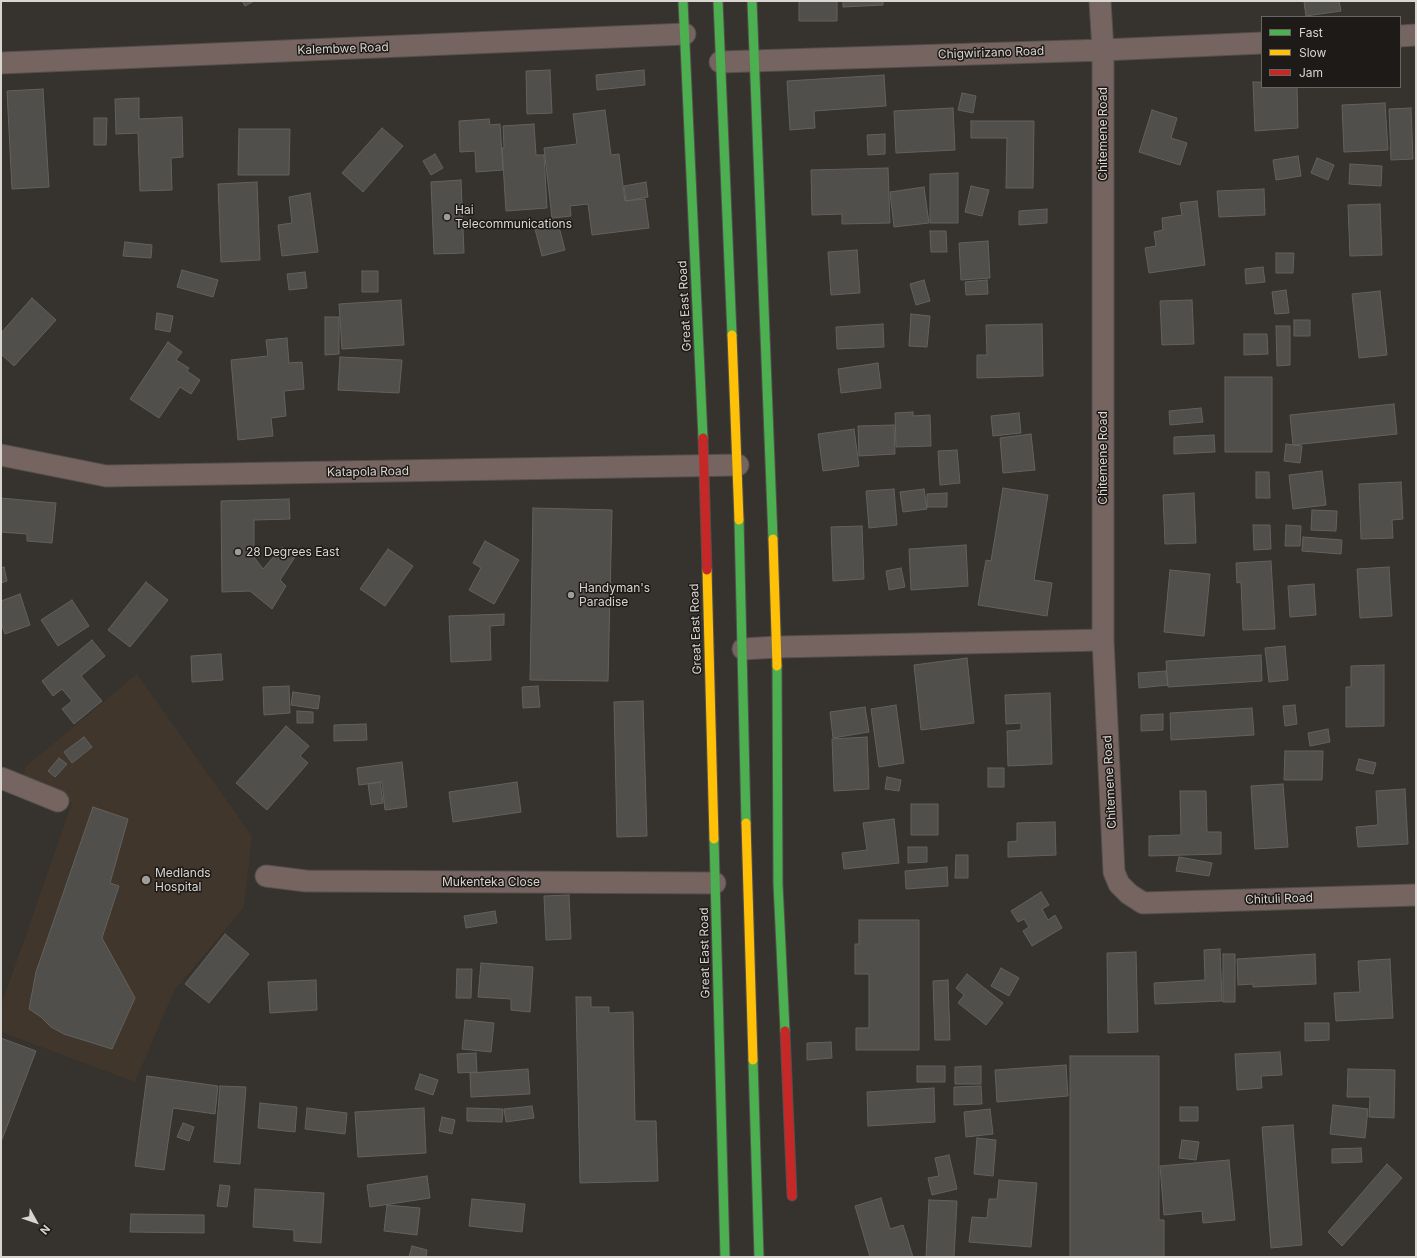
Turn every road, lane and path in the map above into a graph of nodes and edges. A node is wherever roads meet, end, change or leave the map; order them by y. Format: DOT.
graph roads {
  1 [pos="683,1"];
  2 [pos="718,1"];
  3 [pos="752,1"];
  4 [pos="1100,1"];
  5 [pos="685,34"];
  6 [pos="1416,35"];
  7 [pos="1401,36"];
  8 [pos="1261,42"];
  9 [pos="1103,50"];
  10 [pos="754,60"];
  11 [pos="720,62"];
  12 [pos="1,64"];
  13 [pos="1,455"];
  14 [pos="738,465"];
  15 [pos="704,466"];
  16 [pos="1103,640"];
  17 [pos="777,647"];
  18 [pos="743,649"];
  19 [pos="1,778"];
  20 [pos="58,802"];
  21 [pos="266,876"];
  22 [pos="715,883"];
  23 [pos="1416,895"];
  24 [pos="1143,903"];
  25 [pos="792,1196"];
  26 [pos="725,1257"];
  27 [pos="759,1257"];
  1 -- 5 [label="main road, Great East Road"];
  2 -- 11 [label="main road"];
  3 -- 10 [label="main road"];
  4 -- 9 [label="street, Chitemene Road"];
  5 -- 12 [label="street, Kalembwe Road"];
  5 -- 15 [label="main road, Great East Road"];
  6 -- 7 [label="street"];
  8 -- 9 [label="street, Chigwirizano Road"];
  9 -- 10 [label="street, Chigwirizano Road"];
  9 -- 16 [label="street, Chitemene Road"];
  10 -- 11 [label="street, Chigwirizano Road"];
  10 -- 17 [label="main road"];
  11 -- 14 [label="main road"];
  13 -- 15 [label="street, Katapola Road"];
  14 -- 15 [label="street, Katapola Road"];
  14 -- 18 [label="main road"];
  15 -- 22 [label="main road, Great East Road"];
  16 -- 17 [label="street"];
  16 -- 24 [label="street, Chitemene Road"];
  17 -- 18 [label="street"];
  17 -- 25 [label="main road"];
  18 -- 27 [label="main road"];
  19 -- 20 [label="street"];
  21 -- 22 [label="street, Mukenteka Close"];
  22 -- 26 [label="main road, Great East Road"];
  23 -- 24 [label="street, Chituli Road"];
}
